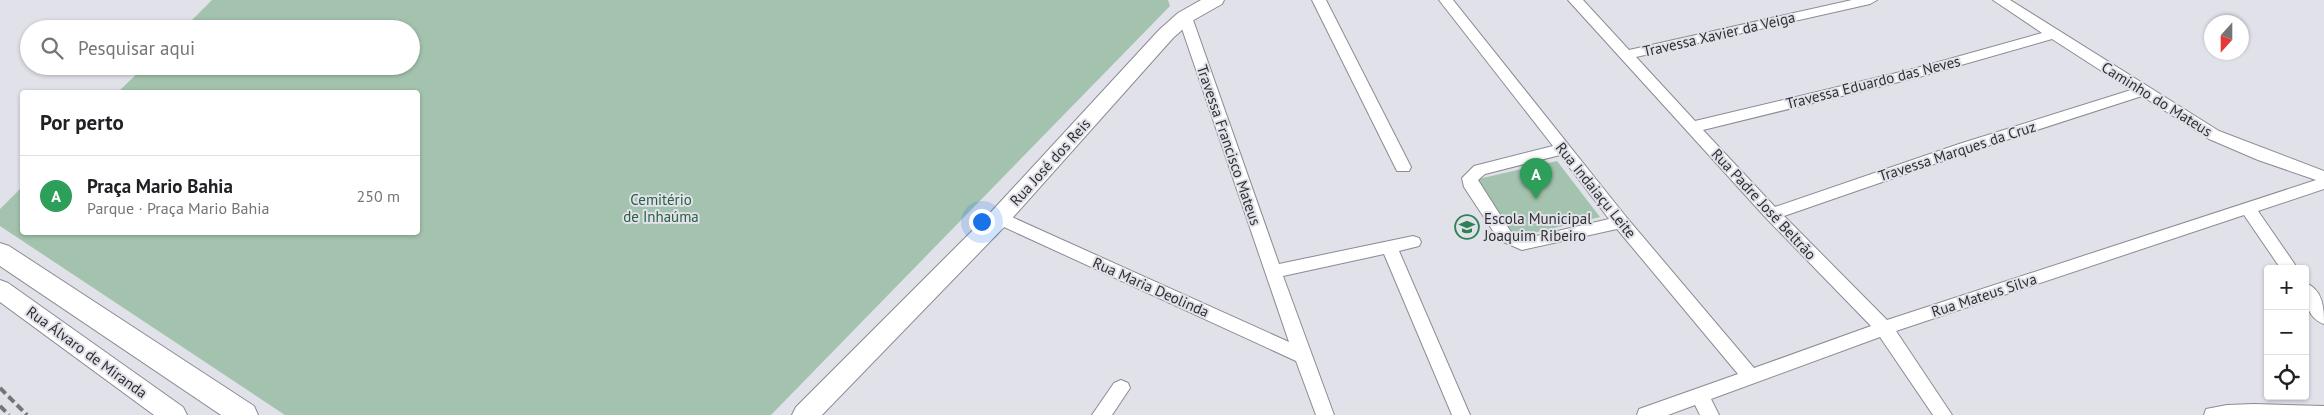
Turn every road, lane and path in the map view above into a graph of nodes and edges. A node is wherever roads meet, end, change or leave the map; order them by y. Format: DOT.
graph roads {
  1 [pos="1215,0"];
  2 [pos="1319,0"];
  3 [pos="1446,0"];
  4 [pos="1575,0"];
  5 [pos="1870,0"];
  6 [pos="2000,0"];
  7 [pos="1185,17"];
  8 [pos="2053,34"];
  9 [pos="1627,55"];
  10 [pos="2143,91"];
  11 [pos="1693,127"];
  12 [pos="1562,149"];
  13 [pos="1403,167"];
  14 [pos="2324,176"];
  15 [pos="2324,182"];
  16 [pos="2247,207"];
  17 [pos="1772,214"];
  18 [pos="999,218"];
  19 [pos="1621,222"];
  20 [pos="1414,242"];
  21 [pos="1389,247"];
  22 [pos="0,253"];
  23 [pos="2287,265"];
  24 [pos="1273,272"];
  25 [pos="0,290"];
  26 [pos="2309,296"];
  27 [pos="2324,317"];
  28 [pos="1884,328"];
  29 [pos="1303,356"];
  30 [pos="1751,377"];
  31 [pos="1121,388"];
  32 [pos="1699,396"];
  33 [pos="2324,414"];
  34 [pos="174,415"];
  35 [pos="244,415"];
  36 [pos="805,415"];
  37 [pos="1101,415"];
  38 [pos="1326,415"];
  39 [pos="1461,415"];
  40 [pos="1646,415"];
  41 [pos="1710,415"];
  42 [pos="1943,415"];
  43 [pos="2213,415"];
  1 -- 7 [label="street, Rua José dos Reis"];
  2 -- 13 [label="street"];
  3 -- 12 [label="street, Rua Indaiaçu Leite"];
  4 -- 9 [label="street, Rua Padre José Beltrão"];
  5 -- 9 [label="street, Travessa Xavier da Veiga"];
  6 -- 8 [label="street, Caminho do Mateus"];
  7 -- 18 [label="street, Rua José dos Reis"];
  7 -- 24 [label="street, Travessa Francisco Mateus"];
  8 -- 10 [label="street, Caminho do Mateus"];
  8 -- 11 [label="street, Travessa Eduardo das Neves"];
  9 -- 11 [label="street, Rua Padre José Beltrão"];
  10 -- 14 [label="street, Caminho do Mateus"];
  10 -- 17 [label="street, Travessa Marques da Cruz"];
  11 -- 17 [label="street, Rua Padre José Beltrão"];
  12 -- 19 [label="street, Rua Indaiaçu Leite"];
  12 -- 19 [label="street"];
  15 -- 16 [label="street, Rua Mateus Silva"];
  16 -- 23 [label="street"];
  16 -- 28 [label="street, Rua Mateus Silva"];
  17 -- 28 [label="street, Rua Padre José Beltrão"];
  18 -- 29 [label="street, Rua Maria Deolinda"];
  18 -- 36 [label="street, Rua José dos Reis"];
  19 -- 30 [label="street, Rua Indaiaçu Leite"];
  20 -- 21 [label="street"];
  21 -- 24 [label="street"];
  21 -- 39 [label="street"];
  22 -- 35 [label="main road"];
  24 -- 29 [label="street, Travessa Francisco Mateus"];
  25 -- 34 [label="street, Rua Álvaro de Miranda"];
  26 -- 27 [label="street"];
  28 -- 30 [label="street, Rua Mateus Silva"];
  28 -- 42 [label="street, Rua Padre José Beltrão"];
  29 -- 38 [label="street, Travessa Francisco Mateus"];
  30 -- 32 [label="street, Rua Mateus Silva"];
  31 -- 37 [label="street"];
  32 -- 40 [label="street, Rua Mateus Silva"];
  32 -- 41 [label="street"];
  33 -- 43 [label="street"];
}
